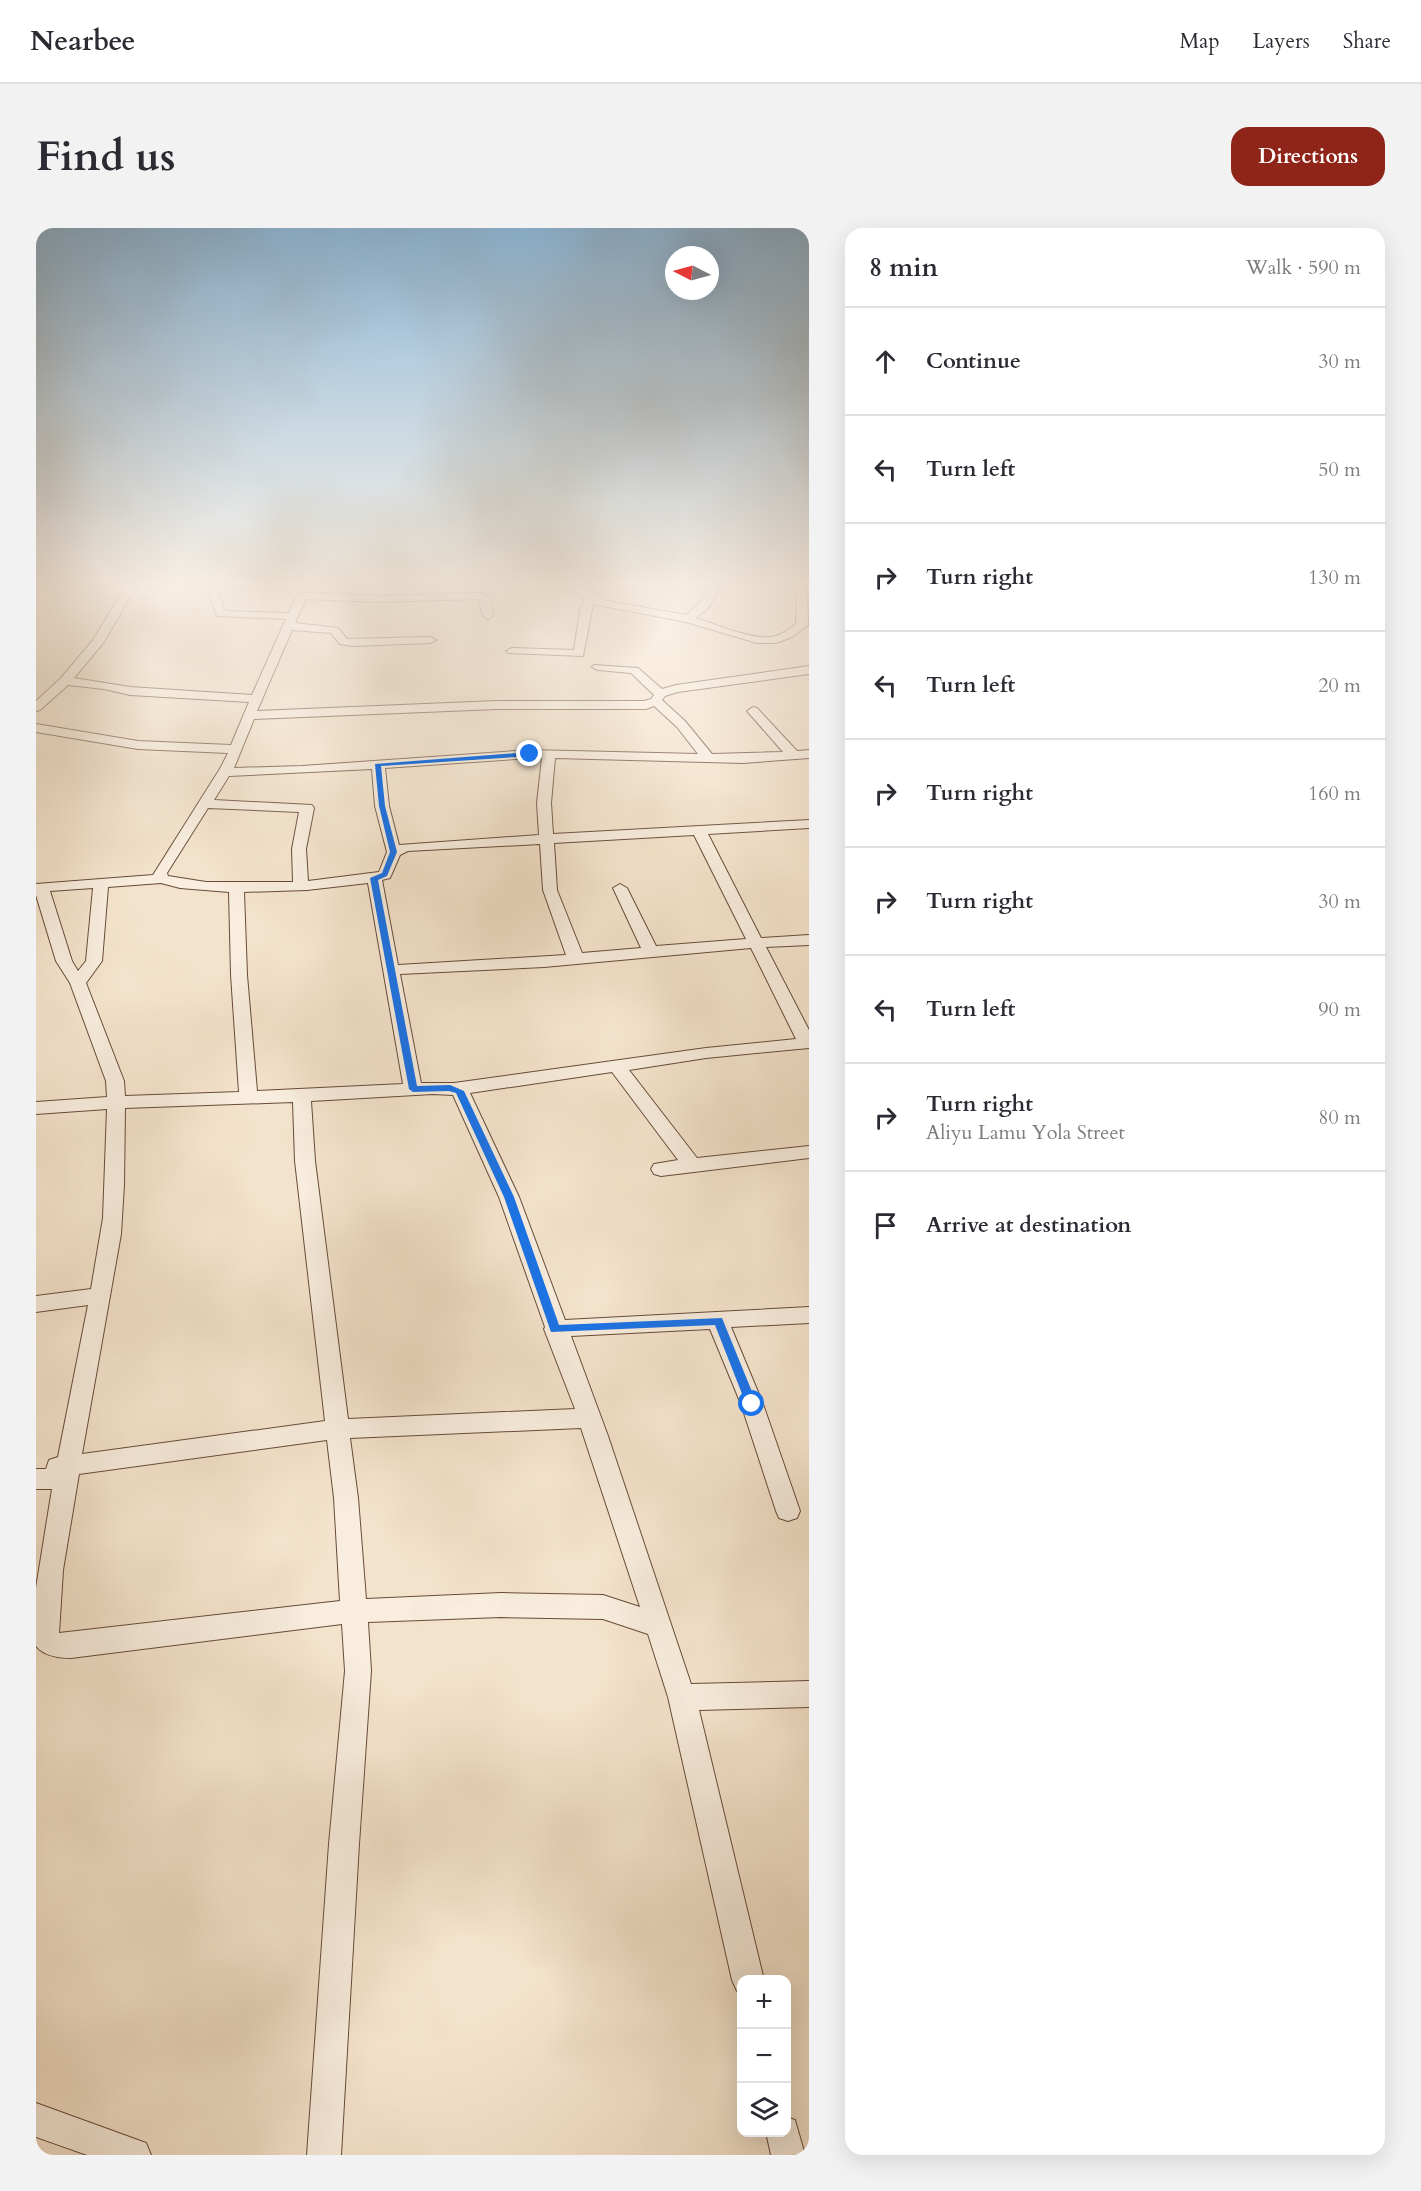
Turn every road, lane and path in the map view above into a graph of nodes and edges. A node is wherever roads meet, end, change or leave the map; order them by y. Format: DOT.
graph roads {
  1 [pos="74,671"];
  2 [pos="268,671"];
  3 [pos="635,671"];
  4 [pos="803,671"];
  5 [pos="65,681"];
  6 [pos="658,698"];
  7 [pos="256,699"];
  8 [pos="36,707"];
  9 [pos="753,711"];
  10 [pos="250,715"];
  11 [pos="36,729"];
  12 [pos="236,749"];
  13 [pos="549,755"];
  14 [pos="805,756"];
  15 [pos="709,759"];
  16 [pos="378,764"];
  17 [pos="225,772"];
  18 [pos="205,804"];
  19 [pos="809,824"];
  20 [pos="699,830"];
  21 [pos="545,841"];
  22 [pos="394,852"];
  23 [pos="374,878"];
  24 [pos="161,879"];
  25 [pos="101,884"];
  26 [pos="302,885"];
  27 [pos="236,887"];
  28 [pos="38,888"];
  29 [pos="620,888"];
  30 [pos="809,940"];
  31 [pos="755,942"];
  32 [pos="651,952"];
  33 [pos="576,959"];
  34 [pos="390,970"];
  35 [pos="78,983"];
  36 [pos="808,1043"];
  37 [pos="617,1066"];
  38 [pos="413,1089"];
  39 [pos="455,1089"];
  40 [pos="302,1096"];
  41 [pos="249,1098"];
  42 [pos="116,1103"];
  43 [pos="36,1108"];
  44 [pos="809,1152"];
  45 [pos="692,1165"];
  46 [pos="661,1169"];
  47 [pos="100,1296"];
  48 [pos="36,1304"];
  49 [pos="809,1315"];
  50 [pos="718,1321"];
  51 [pos="555,1329"];
  52 [pos="588,1418"];
  53 [pos="337,1429"];
  54 [pos="49,1475"];
  55 [pos="788,1511"];
  56 [pos="354,1611"];
  57 [pos="658,1626"];
  58 [pos="809,1694"];
  59 [pos="682,1697"];
  60 [pos="746,1975"];
  61 [pos="36,2120"];
  62 [pos="784,2137"];
  63 [pos="134,2155"];
  64 [pos="324,2155"];
  65 [pos="788,2155"];
  1 -- 5 [label="street"];
  2 -- 7 [label="street"];
  3 -- 6 [label="street"];
  4 -- 6 [label="street"];
  5 -- 7 [label="street"];
  5 -- 8 [label="street"];
  6 -- 10 [label="street"];
  6 -- 15 [label="street"];
  7 -- 10 [label="street"];
  9 -- 14 [label="street"];
  10 -- 12 [label="street"];
  11 -- 12 [label="street"];
  12 -- 17 [label="street"];
  13 -- 15 [label="street"];
  13 -- 16 [label="street"];
  13 -- 21 [label="street"];
  14 -- 15 [label="street"];
  16 -- 17 [label="street"];
  16 -- 22 [label="street"];
  17 -- 18 [label="street"];
  18 -- 24 [label="street"];
  18 -- 26 [label="street"];
  19 -- 20 [label="street"];
  20 -- 21 [label="street"];
  20 -- 31 [label="street"];
  21 -- 22 [label="street"];
  21 -- 33 [label="street"];
  22 -- 23 [label="street"];
  23 -- 26 [label="street"];
  23 -- 34 [label="street"];
  24 -- 25 [label="street"];
  24 -- 27 [label="street"];
  25 -- 28 [label="street"];
  25 -- 35 [label="street"];
  26 -- 27 [label="street"];
  27 -- 41 [label="street"];
  28 -- 35 [label="street"];
  29 -- 32 [label="street"];
  30 -- 31 [label="street"];
  31 -- 32 [label="street"];
  31 -- 36 [label="street"];
  32 -- 33 [label="street"];
  33 -- 34 [label="street"];
  34 -- 38 [label="street"];
  35 -- 42 [label="street"];
  36 -- 37 [label="street"];
  37 -- 39 [label="street"];
  37 -- 45 [label="street"];
  38 -- 39 [label="street"];
  38 -- 40 [label="street"];
  39 -- 51 [label="street"];
  40 -- 41 [label="street"];
  40 -- 53 [label="street"];
  41 -- 42 [label="street"];
  42 -- 43 [label="street"];
  42 -- 47 [label="street"];
  44 -- 45 [label="street"];
  45 -- 46 [label="street"];
  47 -- 48 [label="street"];
  47 -- 54 [label="street"];
  49 -- 50 [label="street"];
  50 -- 51 [label="street"];
  50 -- 55 [label="street"];
  51 -- 52 [label="street"];
  52 -- 53 [label="street"];
  52 -- 57 [label="street"];
  53 -- 54 [label="street"];
  53 -- 56 [label="street"];
  54 -- 56 [label="street"];
  56 -- 57 [label="street"];
  56 -- 64 [label="street"];
  57 -- 59 [label="street"];
  58 -- 59 [label="street"];
  59 -- 60 [label="street"];
  61 -- 63 [label="street"];
  62 -- 65 [label="street"];
}
